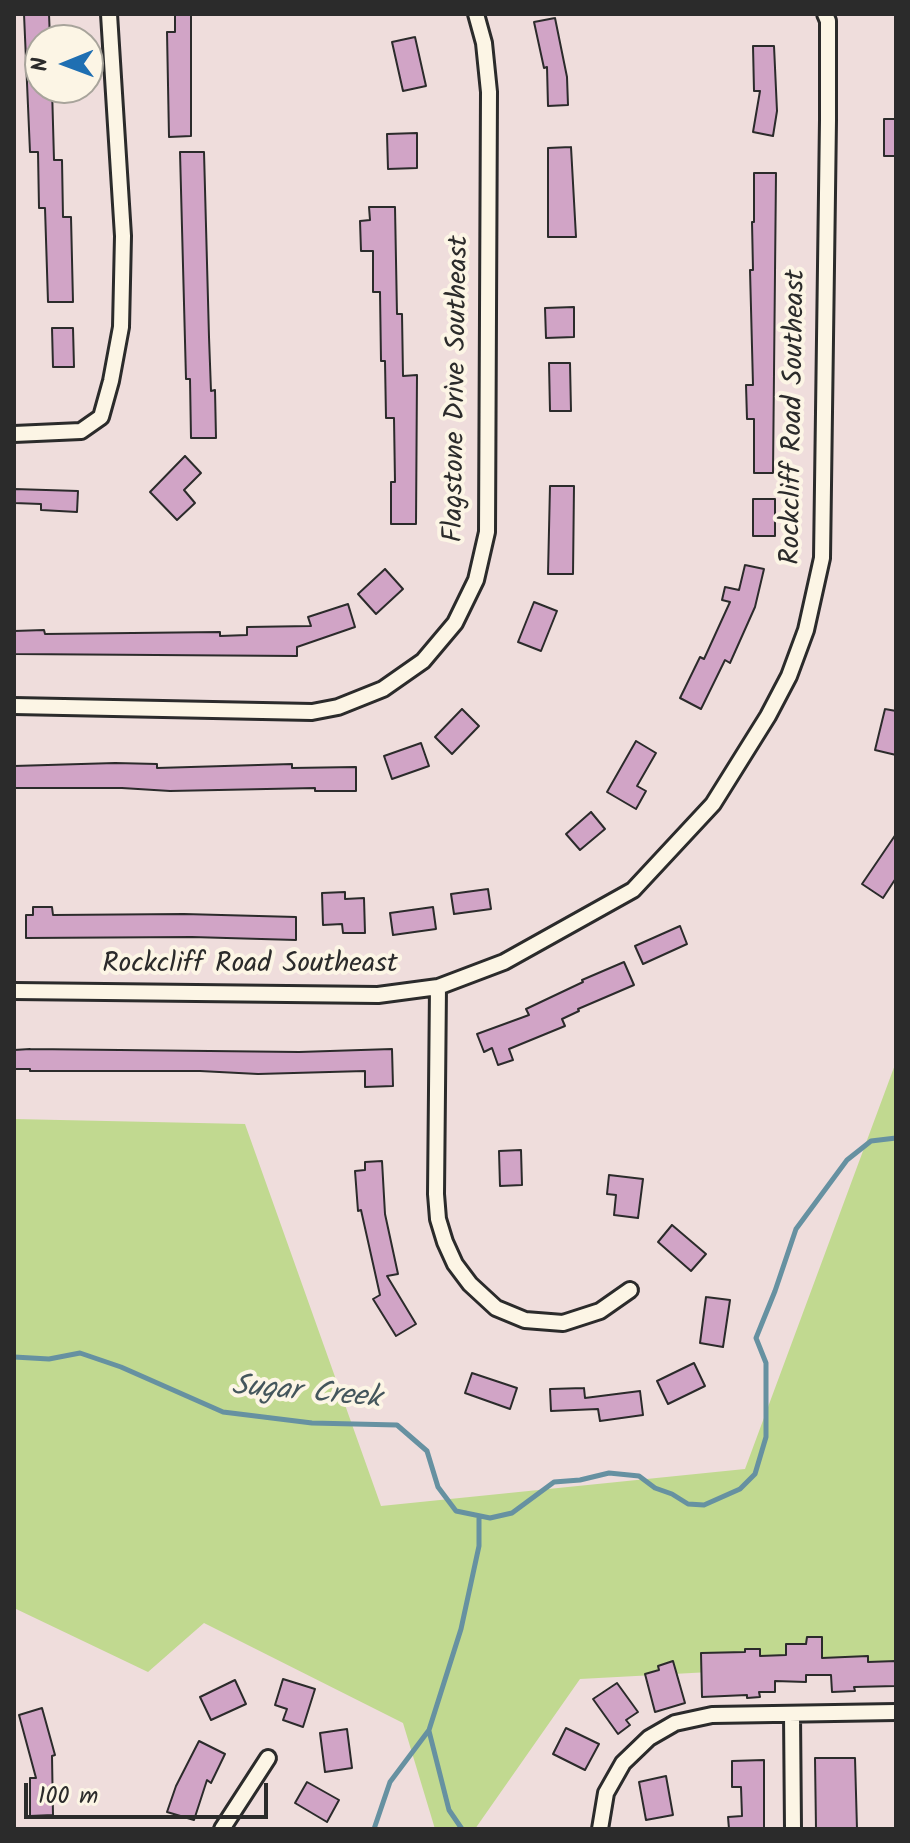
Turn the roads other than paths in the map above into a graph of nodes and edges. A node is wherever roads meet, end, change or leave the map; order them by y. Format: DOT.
graph roads {
  1 [pos="109,14"];
  2 [pos="476,14"];
  3 [pos="825,14"];
  4 [pos="14,434"];
  5 [pos="14,706"];
  6 [pos="438,987"];
  7 [pos="14,991"];
  8 [pos="630,1290"];
  9 [pos="896,1712"];
  10 [pos="792,1714"];
  11 [pos="268,1758"];
  12 [pos="222,1829"];
  13 [pos="600,1829"];
  14 [pos="793,1829"];
  1 -- 4 [label="street"];
  2 -- 5 [label="street, Flagstone Drive Southeast"];
  3 -- 6 [label="street, Rockcliff Road Southeast"];
  6 -- 7 [label="street, Rockcliff Road Southeast"];
  6 -- 8 [label="street"];
  9 -- 10 [label="street"];
  10 -- 13 [label="street"];
  10 -- 14 [label="street"];
  11 -- 12 [label="street"];
}
